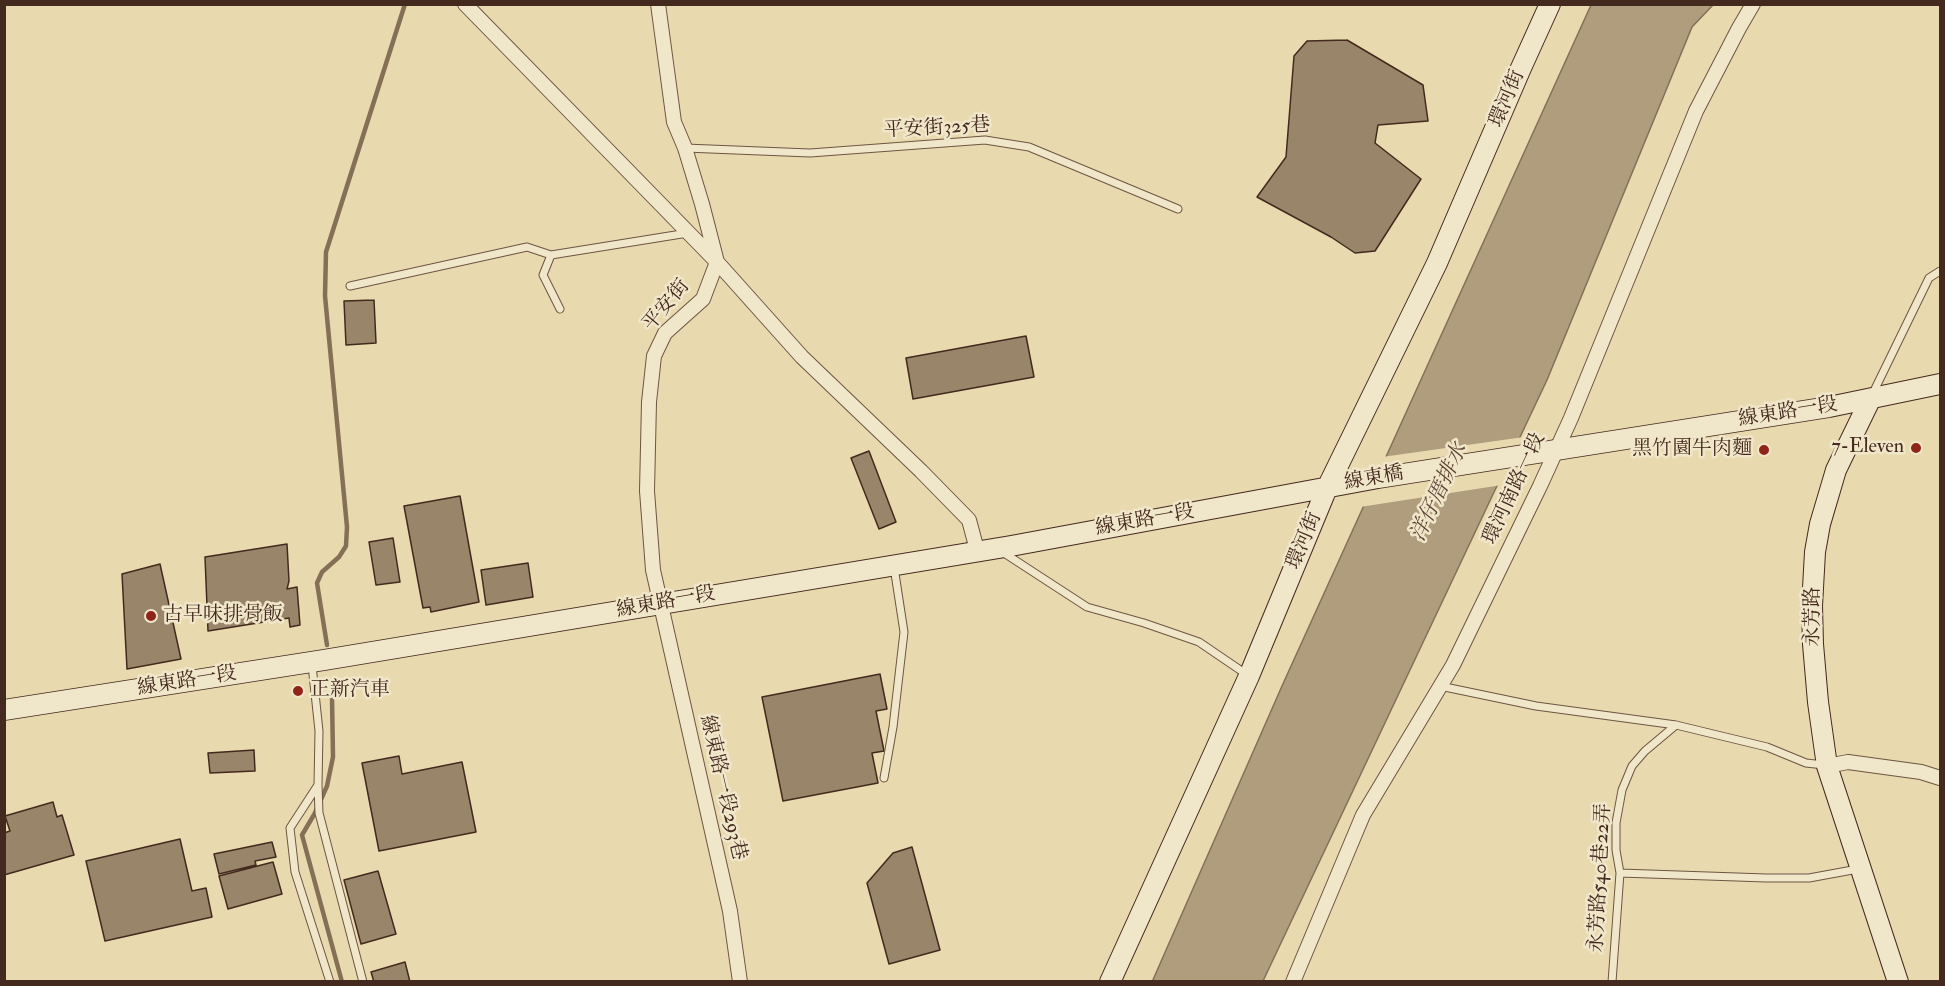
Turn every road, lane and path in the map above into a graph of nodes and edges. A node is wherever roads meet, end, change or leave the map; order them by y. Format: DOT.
graph roads {
  1 [pos="465,4"];
  2 [pos="658,4"];
  3 [pos="1550,4"];
  4 [pos="1754,4"];
  5 [pos="685,148"];
  6 [pos="1178,208"];
  7 [pos="688,233"];
  8 [pos="551,255"];
  9 [pos="717,262"];
  10 [pos="1941,271"];
  11 [pos="350,286"];
  12 [pos="561,309"];
  13 [pos="1941,384"];
  14 [pos="1870,400"];
  15 [pos="1556,449"];
  16 [pos="1527,453"];
  17 [pos="1327,488"];
  18 [pos="987,549"];
  19 [pos="894,564"];
  20 [pos="660,604"];
  21 [pos="312,662"];
  22 [pos="1249,676"];
  23 [pos="1440,686"];
  24 [pos="4,710"];
  25 [pos="1676,725"];
  26 [pos="1827,766"];
  27 [pos="884,778"];
  28 [pos="1941,778"];
  29 [pos="318,785"];
  30 [pos="1860,869"];
  31 [pos="1620,873"];
  32 [pos="330,981"];
  33 [pos="363,981"];
  34 [pos="740,981"];
  35 [pos="1110,981"];
  36 [pos="1293,981"];
  37 [pos="1612,981"];
  38 [pos="1898,981"];
  1 -- 7 [label="street"];
  2 -- 5 [label="street"];
  3 -- 17 [label="main road, 環河街"];
  4 -- 15 [label="street, 環河南路一段"];
  5 -- 6 [label="lane, 平安街325巷"];
  5 -- 9 [label="street"];
  7 -- 8 [label="lane"];
  7 -- 9 [label="street"];
  8 -- 11 [label="lane"];
  8 -- 12 [label="lane"];
  9 -- 18 [label="street"];
  9 -- 20 [label="street, 平安街"];
  10 -- 14 [label="lane, 永芳路"];
  13 -- 14 [label="main road, 線東路一段"];
  14 -- 15 [label="main road, 線東路一段"];
  14 -- 26 [label="main road, 永芳路"];
  15 -- 16 [label="main road, 線東路一段"];
  15 -- 23 [label="street, 環河南路一段"];
  16 -- 17 [label="main road, 線東橋"];
  17 -- 18 [label="main road, 線東路一段"];
  17 -- 22 [label="main road, 環河街"];
  18 -- 19 [label="main road, 線東路一段"];
  18 -- 22 [label="lane"];
  19 -- 20 [label="main road, 線東路一段"];
  19 -- 27 [label="lane"];
  20 -- 21 [label="main road, 線東路一段"];
  20 -- 34 [label="street, 線東路一段293巷"];
  21 -- 24 [label="main road, 線東路一段"];
  21 -- 29 [label="lane"];
  22 -- 35 [label="main road, 環河街"];
  23 -- 25 [label="lane"];
  23 -- 36 [label="street, 環河南路一段"];
  25 -- 26 [label="lane"];
  25 -- 31 [label="lane, 永芳路540巷22弄"];
  26 -- 28 [label="street"];
  26 -- 30 [label="main road, 永芳路"];
  29 -- 32 [label="lane"];
  29 -- 33 [label="lane"];
  30 -- 31 [label="lane"];
  30 -- 38 [label="main road, 永芳路"];
  31 -- 37 [label="lane, 永芳路540巷22弄"];
}
